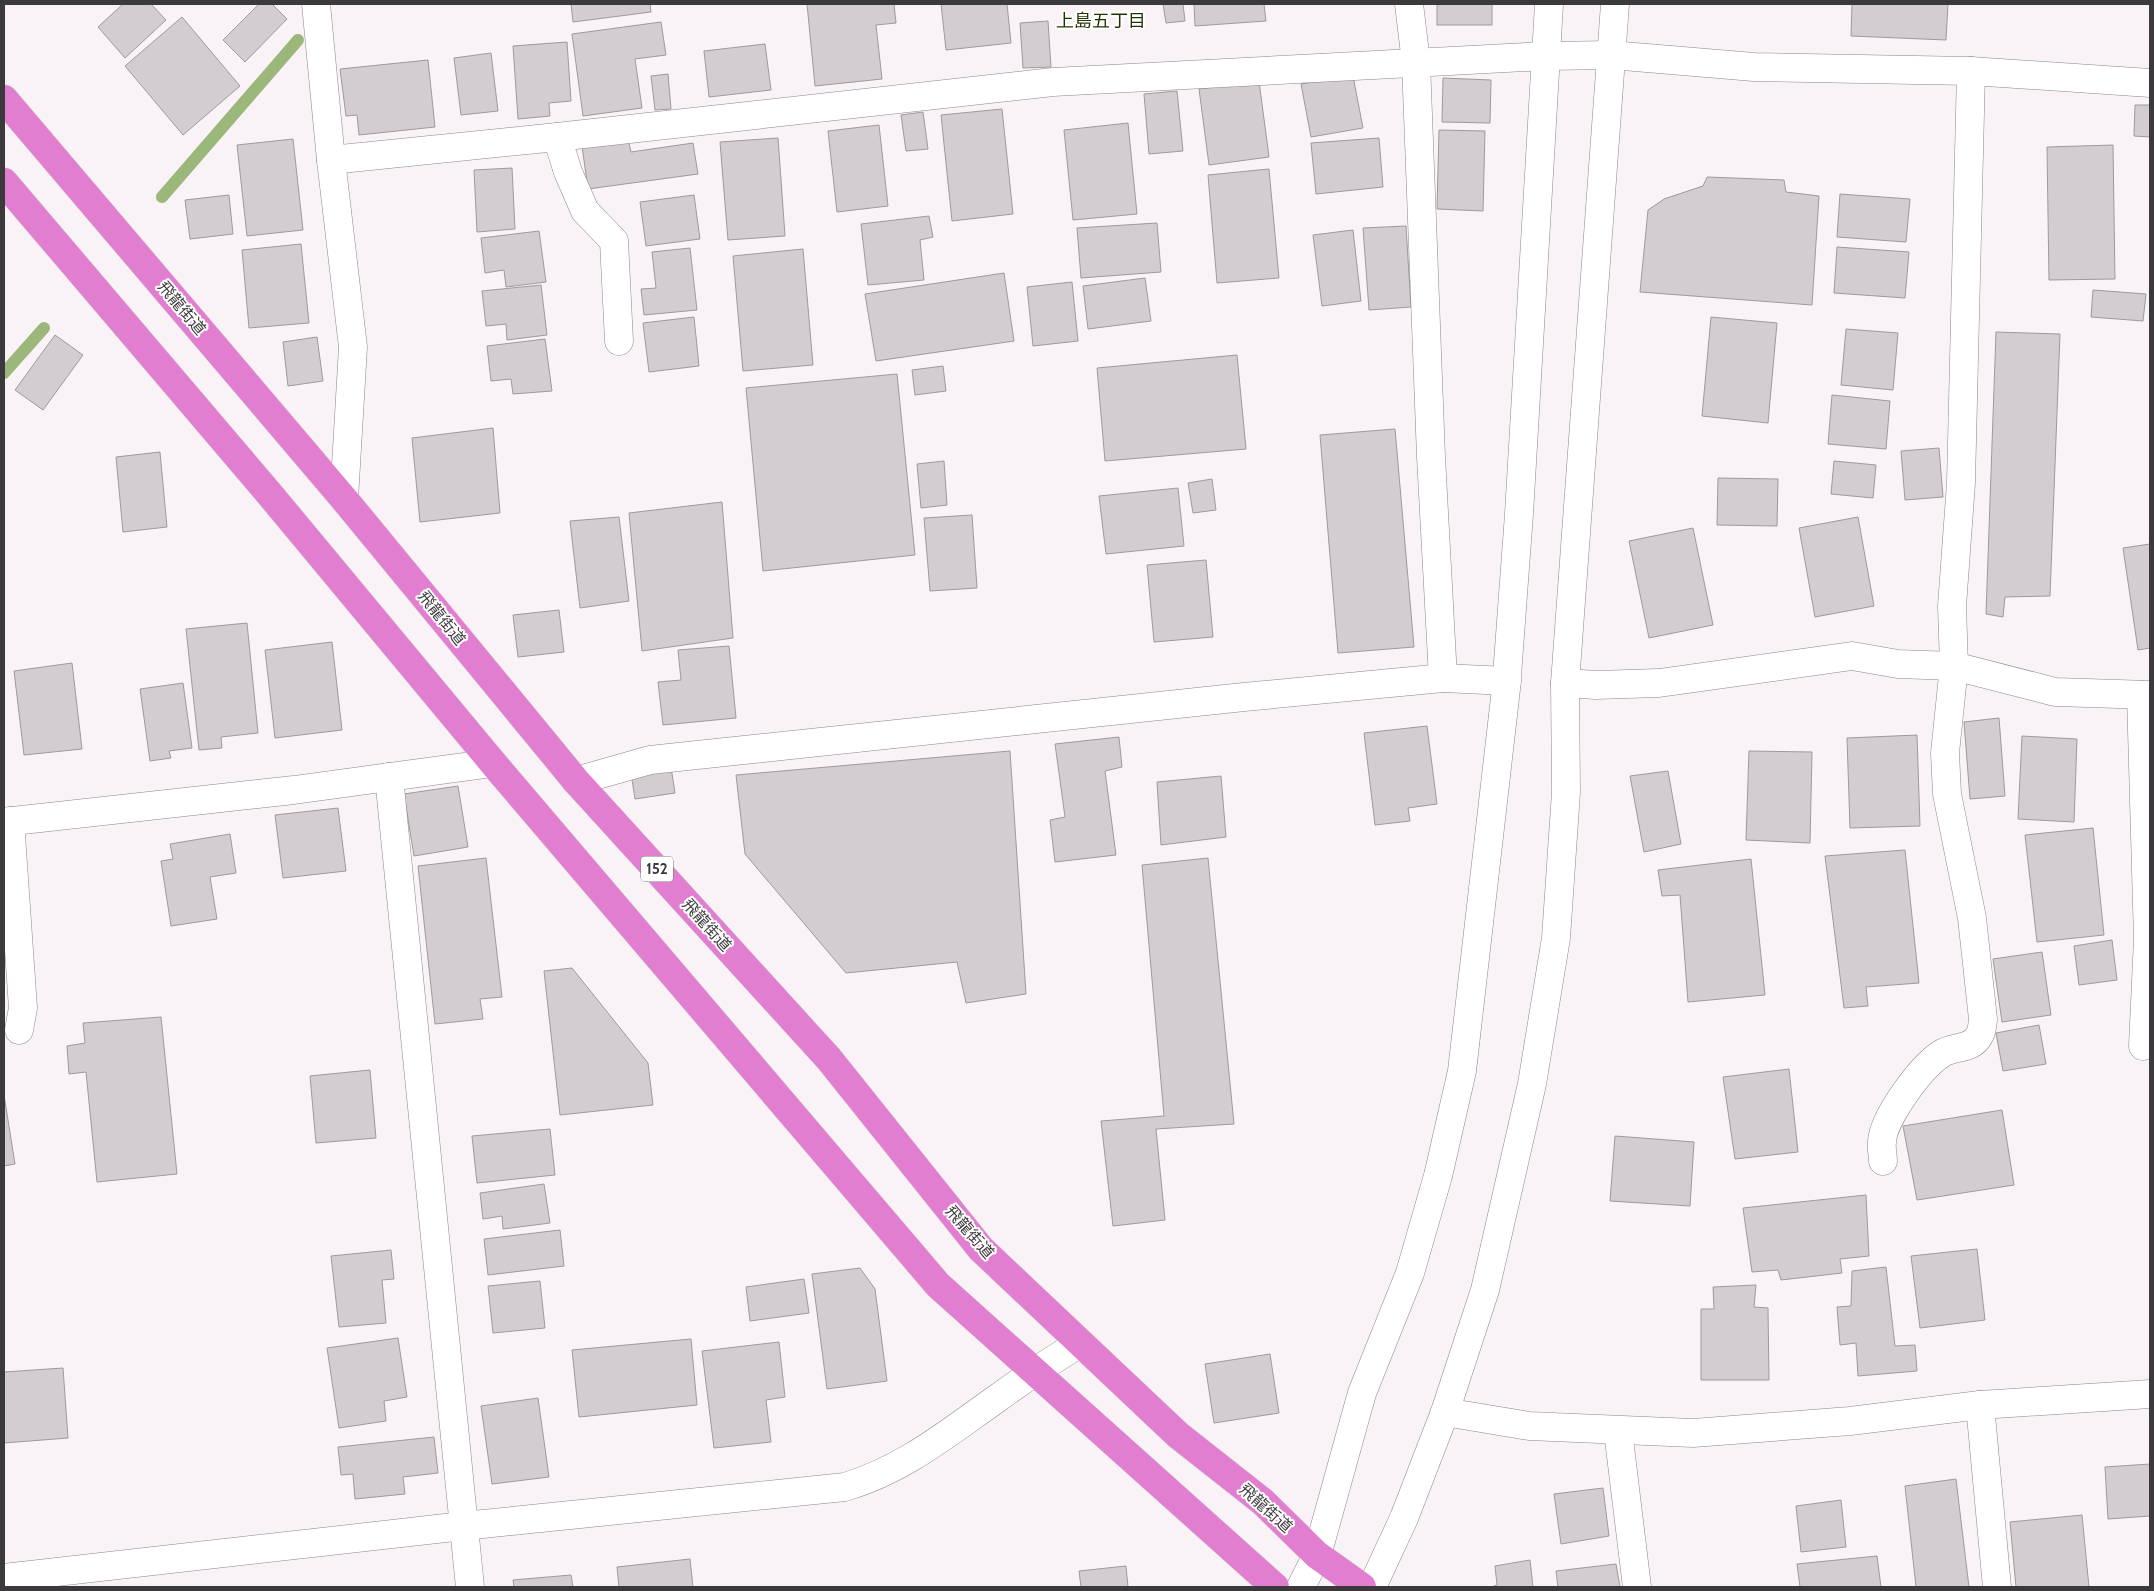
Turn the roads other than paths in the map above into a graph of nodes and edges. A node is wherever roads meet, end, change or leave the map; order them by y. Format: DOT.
graph roads {
  1 [pos="316,4"];
  2 [pos="1409,4"];
  3 [pos="1548,4"];
  4 [pos="1615,4"];
  5 [pos="1612,55"];
  6 [pos="1545,56"];
  7 [pos="1416,62"];
  8 [pos="1972,71"];
  9 [pos="2150,83"];
  10 [pos="4,99"];
  11 [pos="557,137"];
  12 [pos="331,160"];
  13 [pos="4,182"];
  14 [pos="619,340"];
  15 [pos="344,499"];
  16 [pos="1954,666"];
  17 [pos="1443,678"];
  18 [pos="1507,681"];
  19 [pos="1565,683"];
  20 [pos="2146,695"];
  21 [pos="493,763"];
  22 [pos="389,777"];
  23 [pos="576,781"];
  24 [pos="7,822"];
  25 [pos="19,1030"];
  26 [pos="2143,1046"];
  27 [pos="1883,1161"];
  28 [pos="1080,1343"];
  29 [pos="1035,1372"];
  30 [pos="2150,1394"];
  31 [pos="1980,1405"];
  32 [pos="1445,1412"];
  33 [pos="1618,1431"];
  34 [pos="463,1526"];
  35 [pos="1317,1555"];
  36 [pos="4,1578"];
  37 [pos="101,1578"];
  38 [pos="470,1587"];
  39 [pos="1275,1587"];
  40 [pos="1301,1587"];
  41 [pos="1362,1587"];
  42 [pos="1372,1587"];
  43 [pos="1637,1587"];
  44 [pos="1997,1587"];
  1 -- 12 [label="street"];
  2 -- 7 [label="street"];
  3 -- 6 [label="street"];
  4 -- 5 [label="street"];
  5 -- 6 [label="street"];
  5 -- 8 [label="street"];
  5 -- 19 [label="street"];
  6 -- 7 [label="street"];
  6 -- 18 [label="street"];
  7 -- 11 [label="street"];
  7 -- 17 [label="street"];
  8 -- 9 [label="street"];
  8 -- 16 [label="street"];
  10 -- 15 [label="highway, 飛龍街道 / 152"];
  11 -- 12 [label="street"];
  11 -- 14 [label="street"];
  12 -- 15 [label="street"];
  13 -- 21 [label="highway"];
  15 -- 23 [label="highway, 飛龍街道 / 152"];
  16 -- 19 [label="street"];
  16 -- 20 [label="street"];
  16 -- 27 [label="street"];
  17 -- 18 [label="street"];
  17 -- 23 [label="street"];
  18 -- 35 [label="street"];
  19 -- 32 [label="street"];
  20 -- 26 [label="street"];
  21 -- 22 [label="street"];
  21 -- 29 [label="highway"];
  22 -- 24 [label="street"];
  22 -- 34 [label="street"];
  23 -- 28 [label="highway, 飛龍街道 / 152"];
  24 -- 25 [label="street"];
  28 -- 29 [label="street"];
  28 -- 35 [label="highway, 飛龍街道 / 152"];
  29 -- 34 [label="street"];
  29 -- 39 [label="highway"];
  30 -- 31 [label="street"];
  31 -- 33 [label="street"];
  31 -- 44 [label="street"];
  32 -- 33 [label="street"];
  32 -- 42 [label="street"];
  33 -- 43 [label="street"];
  34 -- 37 [label="street"];
  34 -- 38 [label="street"];
  35 -- 40 [label="street"];
  35 -- 41 [label="highway, 飛龍街道 / 152"];
  36 -- 37 [label="street"];
}
